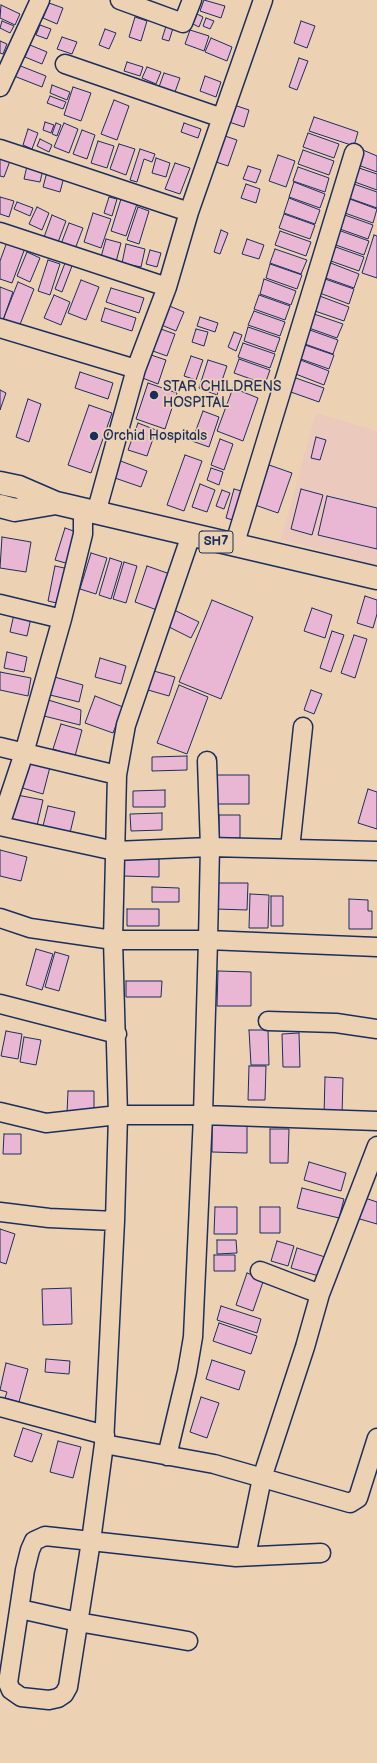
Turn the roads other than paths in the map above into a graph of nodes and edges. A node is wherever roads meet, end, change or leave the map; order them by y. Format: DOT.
graph roads {
  1 [pos="40,0"];
  2 [pos="120,0"];
  3 [pos="192,0"];
  4 [pos="263,0"];
  5 [pos="66,64"];
  6 [pos="0,87"];
  7 [pos="222,118"];
  8 [pos="0,149"];
  9 [pos="354,153"];
  10 [pos="190,212"];
  11 [pos="0,232"];
  12 [pos="167,286"];
  13 [pos="0,328"];
  14 [pos="136,370"];
  15 [pos="0,483"];
  16 [pos="56,503"];
  17 [pos="0,506"];
  18 [pos="90,511"];
  19 [pos="191,535"];
  20 [pos="234,546"];
  21 [pos="377,578"];
  22 [pos="0,604"];
  23 [pos="62,619"];
  24 [pos="303,727"];
  25 [pos="0,746"];
  26 [pos="24,753"];
  27 [pos="207,761"];
  28 [pos="117,775"];
  29 [pos="0,826"];
  30 [pos="210,847"];
  31 [pos="290,849"];
  32 [pos="116,851"];
  33 [pos="377,851"];
  34 [pos="0,918"];
  35 [pos="113,940"];
  36 [pos="208,940"];
  37 [pos="377,947"];
  38 [pos="0,1004"];
  39 [pos="268,1021"];
  40 [pos="377,1029"];
  41 [pos="117,1034"];
  42 [pos="0,1112"];
  43 [pos="118,1115"];
  44 [pos="203,1115"];
  45 [pos="377,1121"];
  46 [pos="377,1146"];
  47 [pos="0,1212"];
  48 [pos="115,1221"];
  49 [pos="260,1271"];
  50 [pos="320,1294"];
  51 [pos="0,1407"];
  52 [pos="377,1438"];
  53 [pos="104,1440"];
  54 [pos="167,1456"];
  55 [pos="262,1478"];
  56 [pos="92,1541"];
  57 [pos="321,1553"];
  58 [pos="246,1556"];
  59 [pos="20,1609"];
  60 [pos="78,1622"];
  61 [pos="188,1641"];
  1 -- 6 [label="street"];
  2 -- 3 [label="street"];
  4 -- 7 [label="street"];
  5 -- 7 [label="street"];
  7 -- 10 [label="street"];
  8 -- 10 [label="street"];
  9 -- 20 [label="street"];
  10 -- 12 [label="street"];
  11 -- 12 [label="street"];
  12 -- 14 [label="street"];
  13 -- 14 [label="street"];
  14 -- 18 [label="street"];
  15 -- 16 [label="main road, SH7"];
  16 -- 17 [label="main road, SH7"];
  16 -- 18 [label="main road, SH7"];
  18 -- 19 [label="main road, SH7"];
  18 -- 23 [label="street"];
  19 -- 20 [label="main road, SH7"];
  19 -- 28 [label="street"];
  20 -- 21 [label="main road, SH7"];
  22 -- 23 [label="street"];
  23 -- 26 [label="street"];
  24 -- 31 [label="street"];
  25 -- 26 [label="street"];
  26 -- 28 [label="street"];
  26 -- 29 [label="street"];
  27 -- 30 [label="street"];
  28 -- 32 [label="street"];
  29 -- 32 [label="street"];
  30 -- 31 [label="street"];
  30 -- 32 [label="street"];
  30 -- 36 [label="street"];
  31 -- 33 [label="street"];
  32 -- 35 [label="street"];
  34 -- 35 [label="street"];
  35 -- 36 [label="street"];
  35 -- 41 [label="street"];
  36 -- 37 [label="street"];
  36 -- 44 [label="street"];
  38 -- 41 [label="street"];
  39 -- 40 [label="street"];
  41 -- 43 [label="street"];
  42 -- 43 [label="street"];
  43 -- 44 [label="street"];
  43 -- 48 [label="street"];
  44 -- 45 [label="street"];
  44 -- 54 [label="street"];
  46 -- 50 [label="street"];
  47 -- 48 [label="street"];
  48 -- 53 [label="street"];
  49 -- 50 [label="street"];
  50 -- 55 [label="street"];
  51 -- 53 [label="street"];
  52 -- 55 [label="street"];
  53 -- 54 [label="street"];
  53 -- 56 [label="street"];
  54 -- 55 [label="street"];
  55 -- 58 [label="street"];
  56 -- 58 [label="street"];
  56 -- 59 [label="street"];
  56 -- 60 [label="street"];
  57 -- 58 [label="street"];
  59 -- 60 [label="street"];
  59 -- 60 [label="street"];
  60 -- 61 [label="street"];
}
